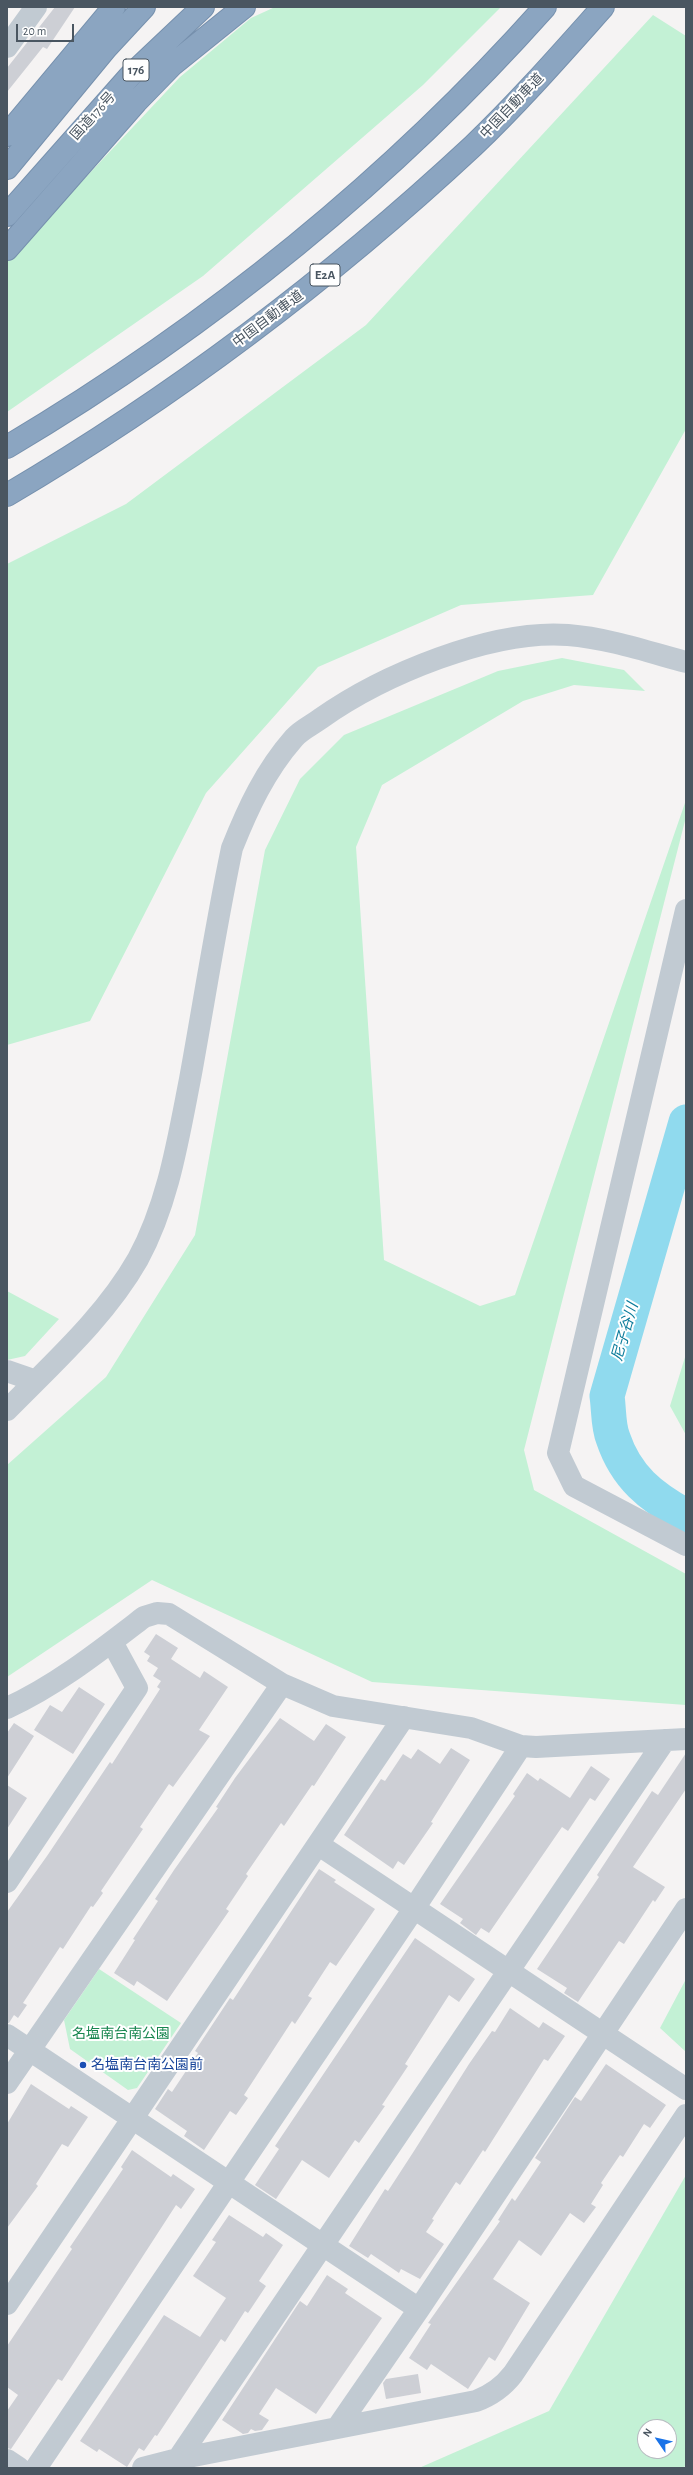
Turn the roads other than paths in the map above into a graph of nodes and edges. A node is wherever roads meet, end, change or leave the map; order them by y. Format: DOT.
graph roads {
  1 [pos="36,7"];
  2 [pos="114,7"];
  3 [pos="144,7"];
  4 [pos="203,7"];
  5 [pos="244,7"];
  6 [pos="546,7"];
  7 [pos="603,7"];
  8 [pos="7,47"];
  9 [pos="7,136"];
  10 [pos="7,168"];
  11 [pos="7,215"];
  12 [pos="7,249"];
  13 [pos="7,447"];
  14 [pos="7,495"];
  15 [pos="686,662"];
  16 [pos="686,910"];
  17 [pos="7,1371"];
  18 [pos="36,1381"];
  19 [pos="7,1410"];
  20 [pos="686,1545"];
  21 [pos="112,1642"];
  22 [pos="282,1684"];
  23 [pos="7,1708"];
  24 [pos="404,1717"];
  25 [pos="676,1740"];
  26 [pos="521,1746"];
  27 [pos="319,1845"];
  28 [pos="7,1882"];
  29 [pos="415,1907"];
  30 [pos="686,1909"];
  31 [pos="509,1971"];
  32 [pos="604,2034"];
  33 [pos="7,2035"];
  34 [pos="29,2050"];
  35 [pos="7,2083"];
  36 [pos="686,2089"];
  37 [pos="686,2115"];
  38 [pos="132,2118"];
  39 [pos="227,2183"];
  40 [pos="323,2245"];
  41 [pos="7,2304"];
  42 [pos="419,2309"];
  43 [pos="337,2428"];
  44 [pos="178,2459"];
  45 [pos="7,2460"];
  46 [pos="19,2468"];
  47 [pos="36,2468"];
  48 [pos="143,2468"];
  1 -- 8 [label="street"];
  2 -- 9 [label="highway"];
  3 -- 10 [label="highway, 176"];
  4 -- 11 [label="highway, 国道176号 / 176"];
  5 -- 12 [label="highway"];
  6 -- 13 [label="highway"];
  7 -- 14 [label="highway, 中国自動車道 / E2A"];
  15 -- 18 [label="street"];
  16 -- 20 [label="street"];
  17 -- 18 [label="street"];
  18 -- 19 [label="street"];
  21 -- 22 [label="street"];
  21 -- 23 [label="street"];
  21 -- 28 [label="street"];
  22 -- 24 [label="street"];
  22 -- 34 [label="street"];
  24 -- 26 [label="street"];
  24 -- 27 [label="street"];
  25 -- 26 [label="street"];
  25 -- 31 [label="street"];
  26 -- 29 [label="street"];
  27 -- 29 [label="street"];
  27 -- 38 [label="street"];
  29 -- 31 [label="street"];
  29 -- 39 [label="street"];
  30 -- 32 [label="street"];
  31 -- 32 [label="street"];
  31 -- 40 [label="street"];
  32 -- 36 [label="street"];
  32 -- 42 [label="street"];
  33 -- 34 [label="street"];
  34 -- 35 [label="street"];
  34 -- 38 [label="street"];
  37 -- 43 [label="street"];
  38 -- 39 [label="street"];
  38 -- 41 [label="street"];
  39 -- 40 [label="street"];
  39 -- 47 [label="street"];
  40 -- 42 [label="street"];
  40 -- 44 [label="street"];
  42 -- 43 [label="street"];
  43 -- 44 [label="street"];
  44 -- 48 [label="street"];
  45 -- 46 [label="street"];
}
